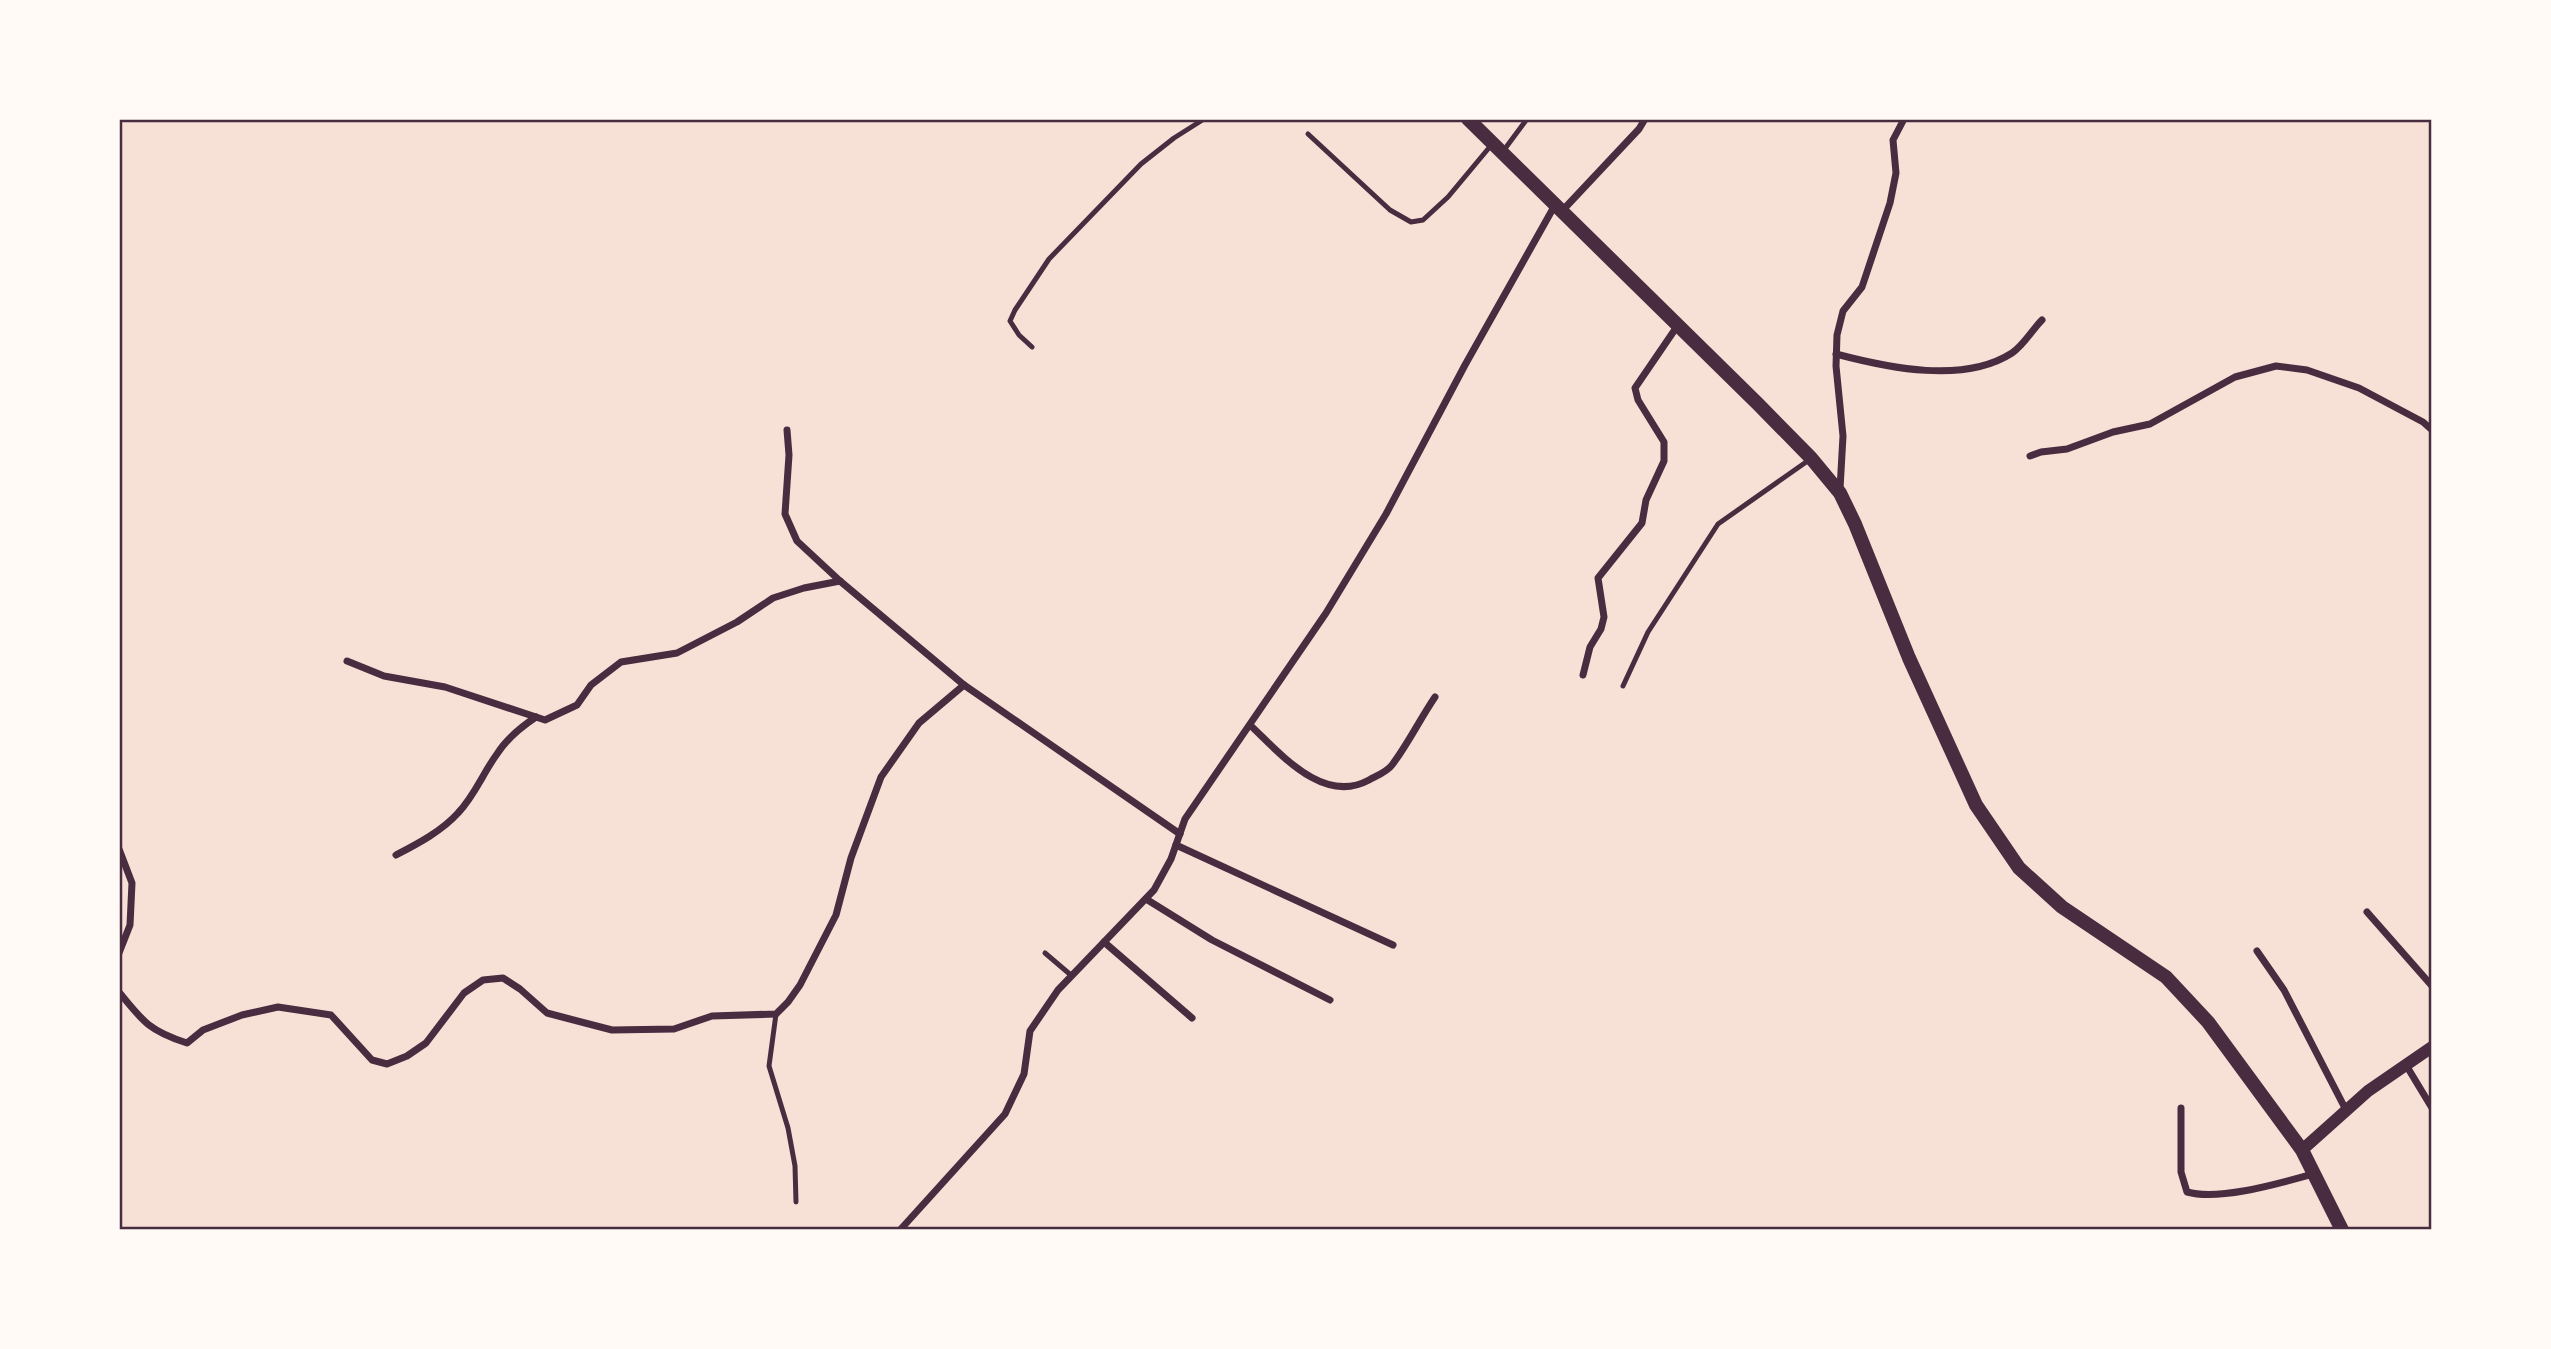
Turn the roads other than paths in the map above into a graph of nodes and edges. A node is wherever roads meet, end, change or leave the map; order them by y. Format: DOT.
graph roads {
  1 [pos="1204,119"];
  2 [pos="1468,119"];
  3 [pos="1527,119"];
  4 [pos="1645,119"];
  5 [pos="1904,119"];
  6 [pos="1308,134"];
  7 [pos="1497,148"];
  8 [pos="1558,208"];
  9 [pos="2042,320"];
  10 [pos="1678,324"];
  11 [pos="1032,346"];
  12 [pos="1836,354"];
  13 [pos="787,430"];
  14 [pos="2432,430"];
  15 [pos="2030,456"];
  16 [pos="1811,458"];
  17 [pos="1840,493"];
  18 [pos="840,581"];
  19 [pos="346,661"];
  20 [pos="1583,675"];
  21 [pos="964,685"];
  22 [pos="1623,687"];
  23 [pos="1435,696"];
  24 [pos="536,717"];
  25 [pos="1250,725"];
  26 [pos="1180,834"];
  27 [pos="1176,845"];
  28 [pos="119,849"];
  29 [pos="396,855"];
  30 [pos="1146,899"];
  31 [pos="2367,912"];
  32 [pos="1104,942"];
  33 [pos="1393,945"];
  34 [pos="2257,951"];
  35 [pos="119,953"];
  36 [pos="1045,953"];
  37 [pos="1072,976"];
  38 [pos="2432,986"];
  39 [pos="119,992"];
  40 [pos="1330,1000"];
  41 [pos="776,1014"];
  42 [pos="1192,1018"];
  43 [pos="2432,1047"];
  44 [pos="2406,1065"];
  45 [pos="2181,1108"];
  46 [pos="2432,1108"];
  47 [pos="2346,1110"];
  48 [pos="2302,1150"];
  49 [pos="2314,1174"];
  50 [pos="796,1202"];
  51 [pos="900,1230"];
  52 [pos="2342,1230"];
  1 -- 11 [label="lane"];
  2 -- 7 [label="main road"];
  3 -- 7 [label="lane"];
  4 -- 8 [label="street"];
  5 -- 12 [label="street"];
  6 -- 7 [label="lane"];
  7 -- 8 [label="main road"];
  8 -- 10 [label="main road"];
  8 -- 25 [label="street"];
  9 -- 12 [label="street"];
  10 -- 16 [label="main road"];
  10 -- 20 [label="street"];
  12 -- 17 [label="street"];
  13 -- 18 [label="street"];
  14 -- 15 [label="street"];
  16 -- 17 [label="main road"];
  16 -- 22 [label="lane"];
  17 -- 48 [label="main road"];
  18 -- 21 [label="street"];
  18 -- 24 [label="street"];
  19 -- 24 [label="street"];
  21 -- 26 [label="street"];
  21 -- 41 [label="street"];
  23 -- 25 [label="street"];
  24 -- 29 [label="street"];
  25 -- 26 [label="street"];
  26 -- 27 [label="street"];
  27 -- 30 [label="street"];
  27 -- 33 [label="street"];
  28 -- 35 [label="street"];
  30 -- 32 [label="street"];
  30 -- 40 [label="street"];
  31 -- 38 [label="street"];
  32 -- 37 [label="street"];
  32 -- 42 [label="street"];
  34 -- 47 [label="street"];
  36 -- 37 [label="lane"];
  37 -- 51 [label="street"];
  39 -- 41 [label="street"];
  41 -- 50 [label="lane"];
  43 -- 44 [label="street"];
  44 -- 46 [label="street"];
  44 -- 47 [label="street"];
  45 -- 49 [label="street"];
  47 -- 48 [label="street"];
  48 -- 49 [label="main road"];
  49 -- 52 [label="main road"];
}
